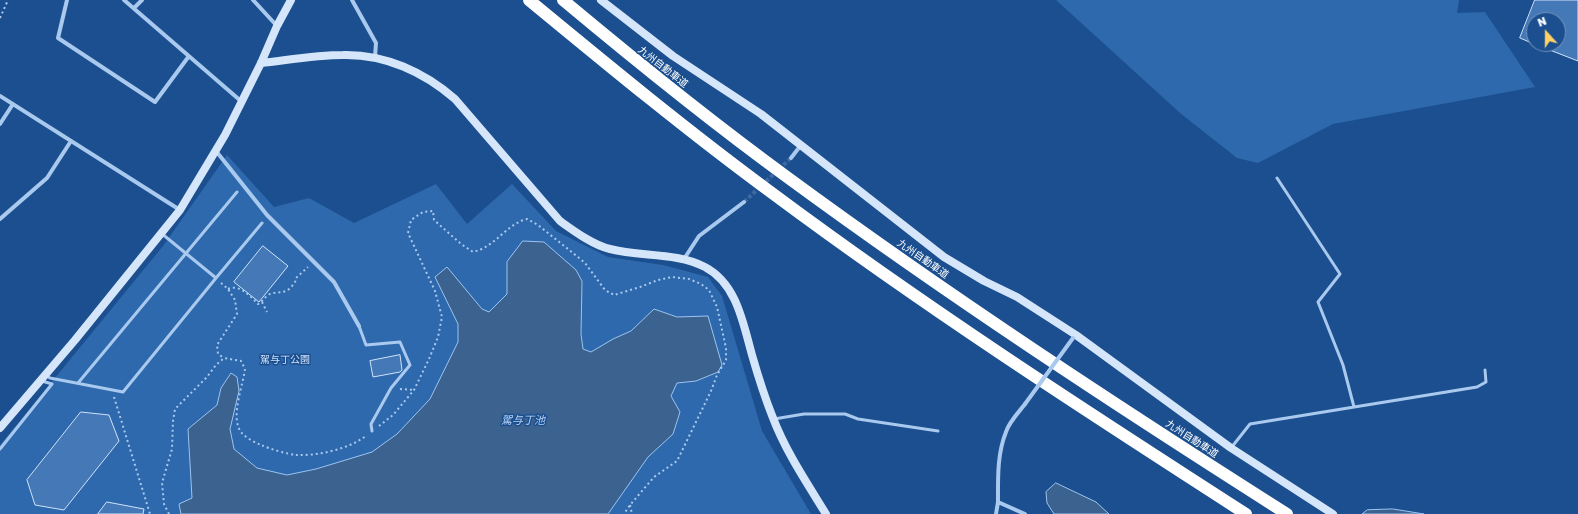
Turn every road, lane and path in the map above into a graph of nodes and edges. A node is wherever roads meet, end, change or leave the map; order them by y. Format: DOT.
graph roads {
  1 [pos="8,0"];
  2 [pos="67,0"];
  3 [pos="124,0"];
  4 [pos="142,0"];
  5 [pos="252,0"];
  6 [pos="291,0"];
  7 [pos="352,0"];
  8 [pos="529,0"];
  9 [pos="563,0"];
  10 [pos="601,0"];
  11 [pos="134,8"];
  12 [pos="0,18"];
  13 [pos="277,26"];
  14 [pos="189,56"];
  15 [pos="375,58"];
  16 [pos="261,63"];
  17 [pos="0,96"];
  18 [pos="242,102"];
  19 [pos="13,104"];
  20 [pos="0,124"];
  21 [pos="71,141"];
  22 [pos="801,144"];
  23 [pos="216,151"];
  24 [pos="791,158"];
  25 [pos="1277,178"];
  26 [pos="237,192"];
  27 [pos="744,202"];
  28 [pos="180,210"];
  29 [pos="0,219"];
  30 [pos="262,223"];
  31 [pos="161,233"];
  32 [pos="186,254"];
  33 [pos="684,259"];
  34 [pos="314,262"];
  35 [pos="216,278"];
  36 [pos="262,302"];
  37 [pos="267,312"];
  38 [pos="359,326"];
  39 [pos="1075,337"];
  40 [pos="224,358"];
  41 [pos="1485,370"];
  42 [pos="43,378"];
  43 [pos="78,383"];
  44 [pos="391,388"];
  45 [pos="111,390"];
  46 [pos="414,390"];
  47 [pos="1354,407"];
  48 [pos="773,419"];
  49 [pos="0,428"];
  50 [pos="372,431"];
  51 [pos="938,431"];
  52 [pos="1231,448"];
  53 [pos="0,449"];
  54 [pos="998,502"];
  55 [pos="630,505"];
  56 [pos="150,514"];
  57 [pos="169,514"];
  58 [pos="624,514"];
  59 [pos="632,514"];
  60 [pos="826,514"];
  61 [pos="996,514"];
  62 [pos="1025,514"];
  63 [pos="1246,514"];
  64 [pos="1286,514"];
  65 [pos="1333,514"];
  1 -- 12 [label="path"];
  2 -- 14 [label="street"];
  3 -- 11 [label="street"];
  4 -- 11 [label="street"];
  5 -- 13 [label="street"];
  6 -- 13 [label="street"];
  7 -- 15 [label="street"];
  8 -- 63 [label="highway"];
  9 -- 64 [label="highway, 九州自動車道"];
  10 -- 22 [label="street"];
  11 -- 14 [label="street"];
  13 -- 16 [label="street"];
  14 -- 18 [label="street"];
  15 -- 16 [label="street"];
  15 -- 33 [label="street"];
  16 -- 18 [label="street"];
  17 -- 19 [label="street"];
  18 -- 23 [label="street"];
  19 -- 20 [label="street"];
  19 -- 21 [label="street"];
  21 -- 28 [label="street"];
  21 -- 29 [label="street"];
  22 -- 24 [label="street"];
  22 -- 39 [label="street"];
  23 -- 28 [label="street"];
  23 -- 34 [label="street"];
  25 -- 47 [label="lane"];
  26 -- 32 [label="lane"];
  27 -- 33 [label="street"];
  28 -- 31 [label="street"];
  30 -- 35 [label="lane"];
  31 -- 32 [label="lane"];
  31 -- 42 [label="street"];
  32 -- 35 [label="lane"];
  32 -- 43 [label="lane"];
  33 -- 48 [label="street"];
  34 -- 36 [label="path"];
  34 -- 38 [label="street"];
  35 -- 45 [label="lane"];
  36 -- 37 [label="path"];
  36 -- 40 [label="path"];
  38 -- 44 [label="lane"];
  39 -- 52 [label="street"];
  39 -- 54 [label="street, bridge"];
  40 -- 50 [label="path"];
  40 -- 57 [label="path"];
  41 -- 47 [label="lane"];
  42 -- 43 [label="lane"];
  42 -- 49 [label="street"];
  42 -- 53 [label="lane"];
  43 -- 45 [label="lane"];
  44 -- 46 [label="path"];
  44 -- 50 [label="lane"];
  45 -- 56 [label="path"];
  46 -- 50 [label="path"];
  46 -- 55 [label="path"];
  47 -- 52 [label="lane"];
  48 -- 51 [label="lane"];
  48 -- 60 [label="street"];
  52 -- 65 [label="street"];
  54 -- 61 [label="street"];
  54 -- 62 [label="street"];
  55 -- 58 [label="path"];
  55 -- 59 [label="path"];
}
